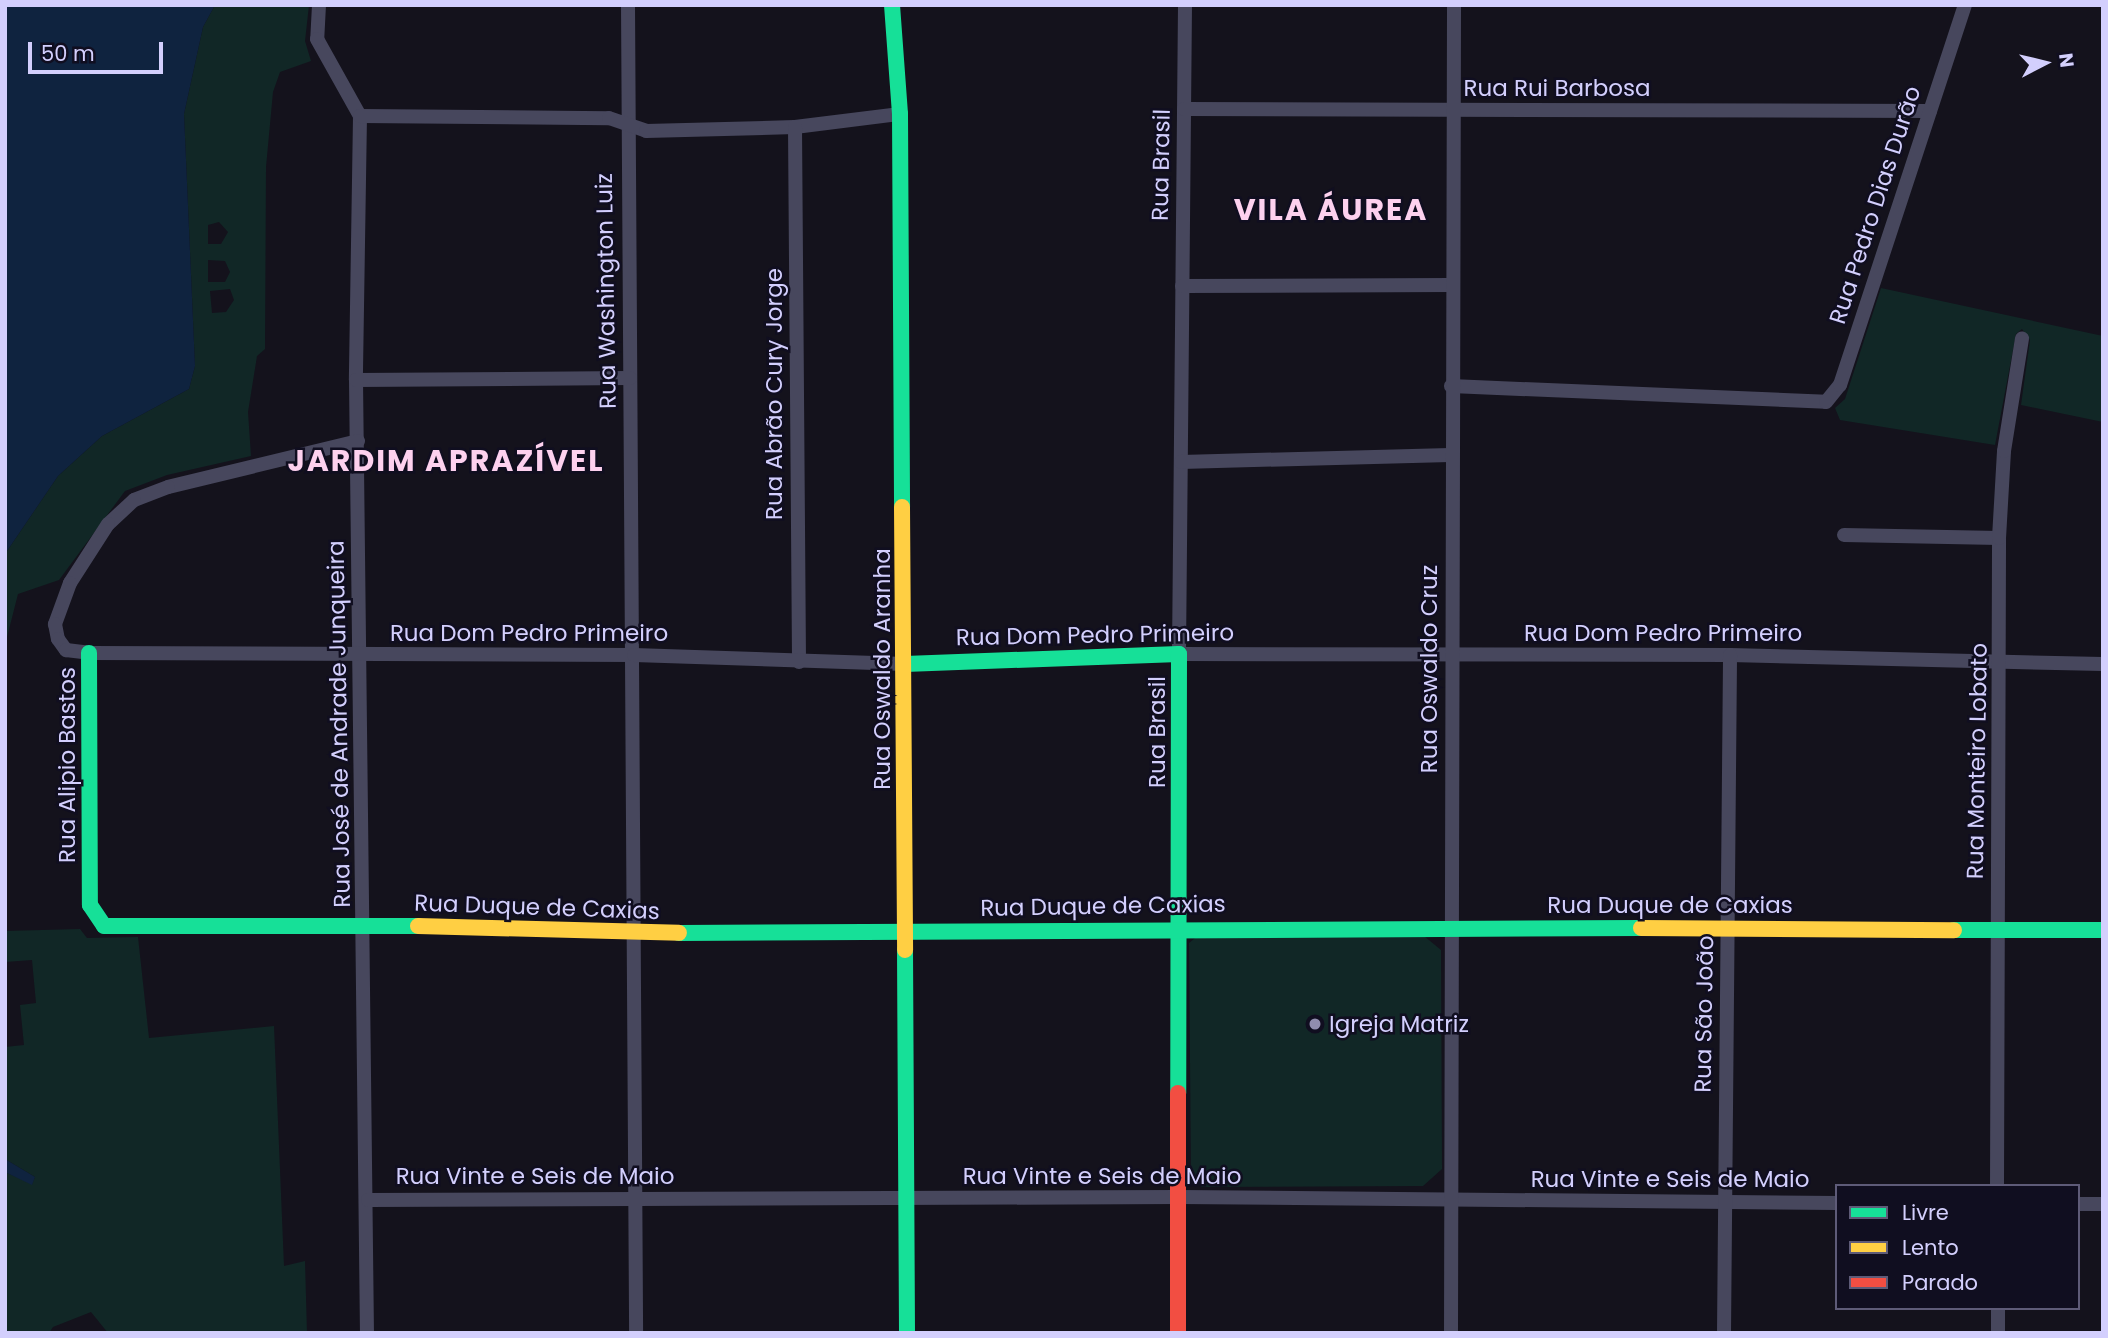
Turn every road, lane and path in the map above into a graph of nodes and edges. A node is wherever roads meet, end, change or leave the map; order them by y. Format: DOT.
graph roads {
  1 [pos="319,5"];
  2 [pos="628,5"];
  3 [pos="892,5"];
  4 [pos="1185,5"];
  5 [pos="1454,5"];
  6 [pos="1965,5"];
  7 [pos="1184,109"];
  8 [pos="1451,111"];
  9 [pos="1930,111"];
  10 [pos="900,114"];
  11 [pos="360,116"];
  12 [pos="626,123"];
  13 [pos="795,127"];
  14 [pos="1451,285"];
  15 [pos="1182,286"];
  16 [pos="2022,338"];
  17 [pos="630,378"];
  18 [pos="356,380"];
  19 [pos="1451,386"];
  20 [pos="358,442"];
  21 [pos="1450,455"];
  22 [pos="1181,462"];
  23 [pos="1844,535"];
  24 [pos="1999,538"];
  25 [pos="89,653"];
  26 [pos="1179,654"];
  27 [pos="1453,654"];
  28 [pos="360,655"];
  29 [pos="634,655"];
  30 [pos="1730,655"];
  31 [pos="2002,661"];
  32 [pos="799,662"];
  33 [pos="905,664"];
  34 [pos="2103,664"];
  35 [pos="364,925"];
  36 [pos="104,926"];
  37 [pos="1180,927"];
  38 [pos="1451,927"];
  39 [pos="1728,927"];
  40 [pos="1998,928"];
  41 [pos="2103,930"];
  42 [pos="906,932"];
  43 [pos="635,933"];
  44 [pos="1997,1184"];
  45 [pos="636,1197"];
  46 [pos="1180,1197"];
  47 [pos="1450,1199"];
  48 [pos="368,1200"];
  49 [pos="906,1201"];
  50 [pos="1725,1203"];
  51 [pos="1835,1203"];
  52 [pos="2080,1204"];
  53 [pos="2103,1204"];
  54 [pos="1998,1310"];
  55 [pos="368,1333"];
  56 [pos="636,1333"];
  57 [pos="907,1333"];
  58 [pos="1178,1333"];
  59 [pos="1451,1333"];
  60 [pos="1724,1333"];
  61 [pos="1998,1333"];
  1 -- 11 [label="street"];
  2 -- 12 [label="street, Rua Washington Luiz"];
  3 -- 10 [label="street, Rua Oswaldo Aranha"];
  4 -- 7 [label="street, Rua Brasil"];
  5 -- 8 [label="street, Rua Oswaldo Cruz"];
  6 -- 9 [label="street, Rua Pedro Dias Durão"];
  7 -- 8 [label="street, Rua Rui Barbosa"];
  7 -- 15 [label="street, Rua Brasil"];
  8 -- 9 [label="street, Rua Rui Barbosa"];
  8 -- 14 [label="street, Rua Oswaldo Cruz"];
  9 -- 19 [label="street, Rua Pedro Dias Durão"];
  10 -- 13 [label="street"];
  10 -- 33 [label="street, Rua Oswaldo Aranha"];
  11 -- 12 [label="street"];
  11 -- 18 [label="street, Rua José de Andrade Junqueira"];
  12 -- 13 [label="street"];
  12 -- 17 [label="street, Rua Washington Luiz"];
  13 -- 32 [label="street, Rua Abrão Cury Jorge"];
  14 -- 15 [label="street"];
  14 -- 19 [label="street, Rua Oswaldo Cruz"];
  15 -- 22 [label="street, Rua Brasil"];
  16 -- 24 [label="street, Rua Monteiro Lobato"];
  17 -- 18 [label="street"];
  17 -- 29 [label="street, Rua Washington Luiz"];
  18 -- 20 [label="street, Rua José de Andrade Junqueira"];
  19 -- 21 [label="street, Rua Oswaldo Cruz"];
  20 -- 25 [label="street, Rua Alipio Bastos"];
  20 -- 28 [label="street, Rua José de Andrade Junqueira"];
  21 -- 22 [label="street"];
  21 -- 27 [label="street, Rua Oswaldo Cruz"];
  22 -- 26 [label="street, Rua Brasil"];
  23 -- 24 [label="street"];
  24 -- 31 [label="street, Rua Monteiro Lobato"];
  25 -- 28 [label="street, Rua Dom Pedro Primeiro"];
  25 -- 36 [label="street, Rua Alipio Bastos"];
  26 -- 27 [label="street, Rua Dom Pedro Primeiro"];
  26 -- 33 [label="street, Rua Dom Pedro Primeiro"];
  26 -- 37 [label="street, Rua Brasil"];
  27 -- 30 [label="street, Rua Dom Pedro Primeiro"];
  27 -- 38 [label="street, Rua Oswaldo Cruz"];
  28 -- 29 [label="street, Rua Dom Pedro Primeiro"];
  28 -- 35 [label="street, Rua José de Andrade Junqueira"];
  29 -- 32 [label="street, Rua Dom Pedro Primeiro"];
  29 -- 43 [label="street, Rua Washington Luiz"];
  30 -- 31 [label="street, Rua Dom Pedro Primeiro"];
  30 -- 39 [label="street, Rua São João"];
  31 -- 34 [label="street, Rua Dom Pedro Primeiro"];
  31 -- 40 [label="street, Rua Monteiro Lobato"];
  32 -- 33 [label="street, Rua Dom Pedro Primeiro"];
  33 -- 42 [label="street, Rua Oswaldo Aranha"];
  35 -- 36 [label="street, Rua Duque de Caxias"];
  35 -- 43 [label="street, Rua Duque de Caxias"];
  35 -- 48 [label="street, Rua José de Andrade Junqueira"];
  37 -- 38 [label="street, Rua Duque de Caxias"];
  37 -- 42 [label="street, Rua Duque de Caxias"];
  37 -- 46 [label="street, Rua Brasil"];
  38 -- 39 [label="street, Rua Duque de Caxias"];
  38 -- 47 [label="street, Rua Oswaldo Cruz"];
  39 -- 40 [label="street, Rua Duque de Caxias"];
  39 -- 50 [label="street, Rua São João"];
  40 -- 41 [label="street, Rua Duque de Caxias"];
  40 -- 44 [label="street, Rua Monteiro Lobato"];
  42 -- 43 [label="street, Rua Duque de Caxias"];
  42 -- 49 [label="street, Rua Oswaldo Aranha"];
  43 -- 45 [label="street, Rua Washington Luiz"];
  45 -- 48 [label="street, Rua Vinte e Seis de Maio"];
  45 -- 49 [label="street, Rua Vinte e Seis de Maio"];
  45 -- 56 [label="street, Rua Washington Luiz"];
  46 -- 47 [label="street, Rua Vinte e Seis de Maio"];
  46 -- 49 [label="street, Rua Vinte e Seis de Maio"];
  46 -- 58 [label="street, Rua Brasil"];
  47 -- 50 [label="street, Rua Vinte e Seis de Maio"];
  47 -- 59 [label="street, Rua Oswaldo Cruz"];
  48 -- 55 [label="street, Rua José de Andrade Junqueira"];
  49 -- 57 [label="street, Rua Oswaldo Aranha"];
  50 -- 51 [label="street, Rua Vinte e Seis de Maio"];
  50 -- 60 [label="street, Rua São João"];
  52 -- 53 [label="street"];
  54 -- 61 [label="street"];
}
